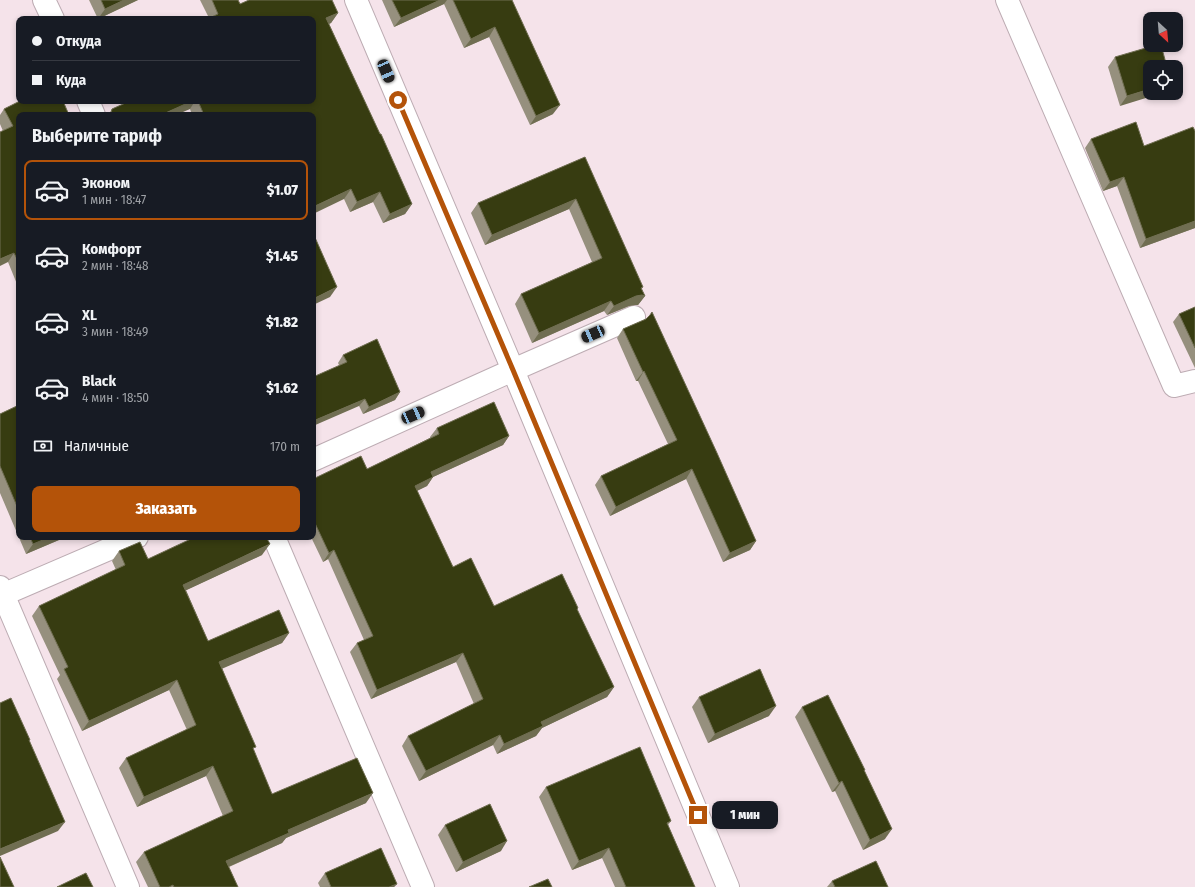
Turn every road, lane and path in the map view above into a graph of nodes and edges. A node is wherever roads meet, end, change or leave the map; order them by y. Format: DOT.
graph roads {
  1 [pos="44,0"];
  2 [pos="356,0"];
  3 [pos="1007,0"];
  4 [pos="52,16"];
  5 [pos="634,317"];
  6 [pos="513,370"];
  7 [pos="1195,381"];
  8 [pos="316,459"];
  9 [pos="130,540"];
  10 [pos="275,540"];
  11 [pos="1,592"];
  12 [pos="128,887"];
  13 [pos="424,887"];
  14 [pos="728,887"];
  1 -- 4 [label="street"];
  2 -- 6 [label="street"];
  3 -- 7 [label="street"];
  5 -- 6 [label="street"];
  6 -- 8 [label="street"];
  6 -- 14 [label="street"];
  9 -- 11 [label="street"];
  10 -- 13 [label="street"];
  11 -- 12 [label="street"];
}
